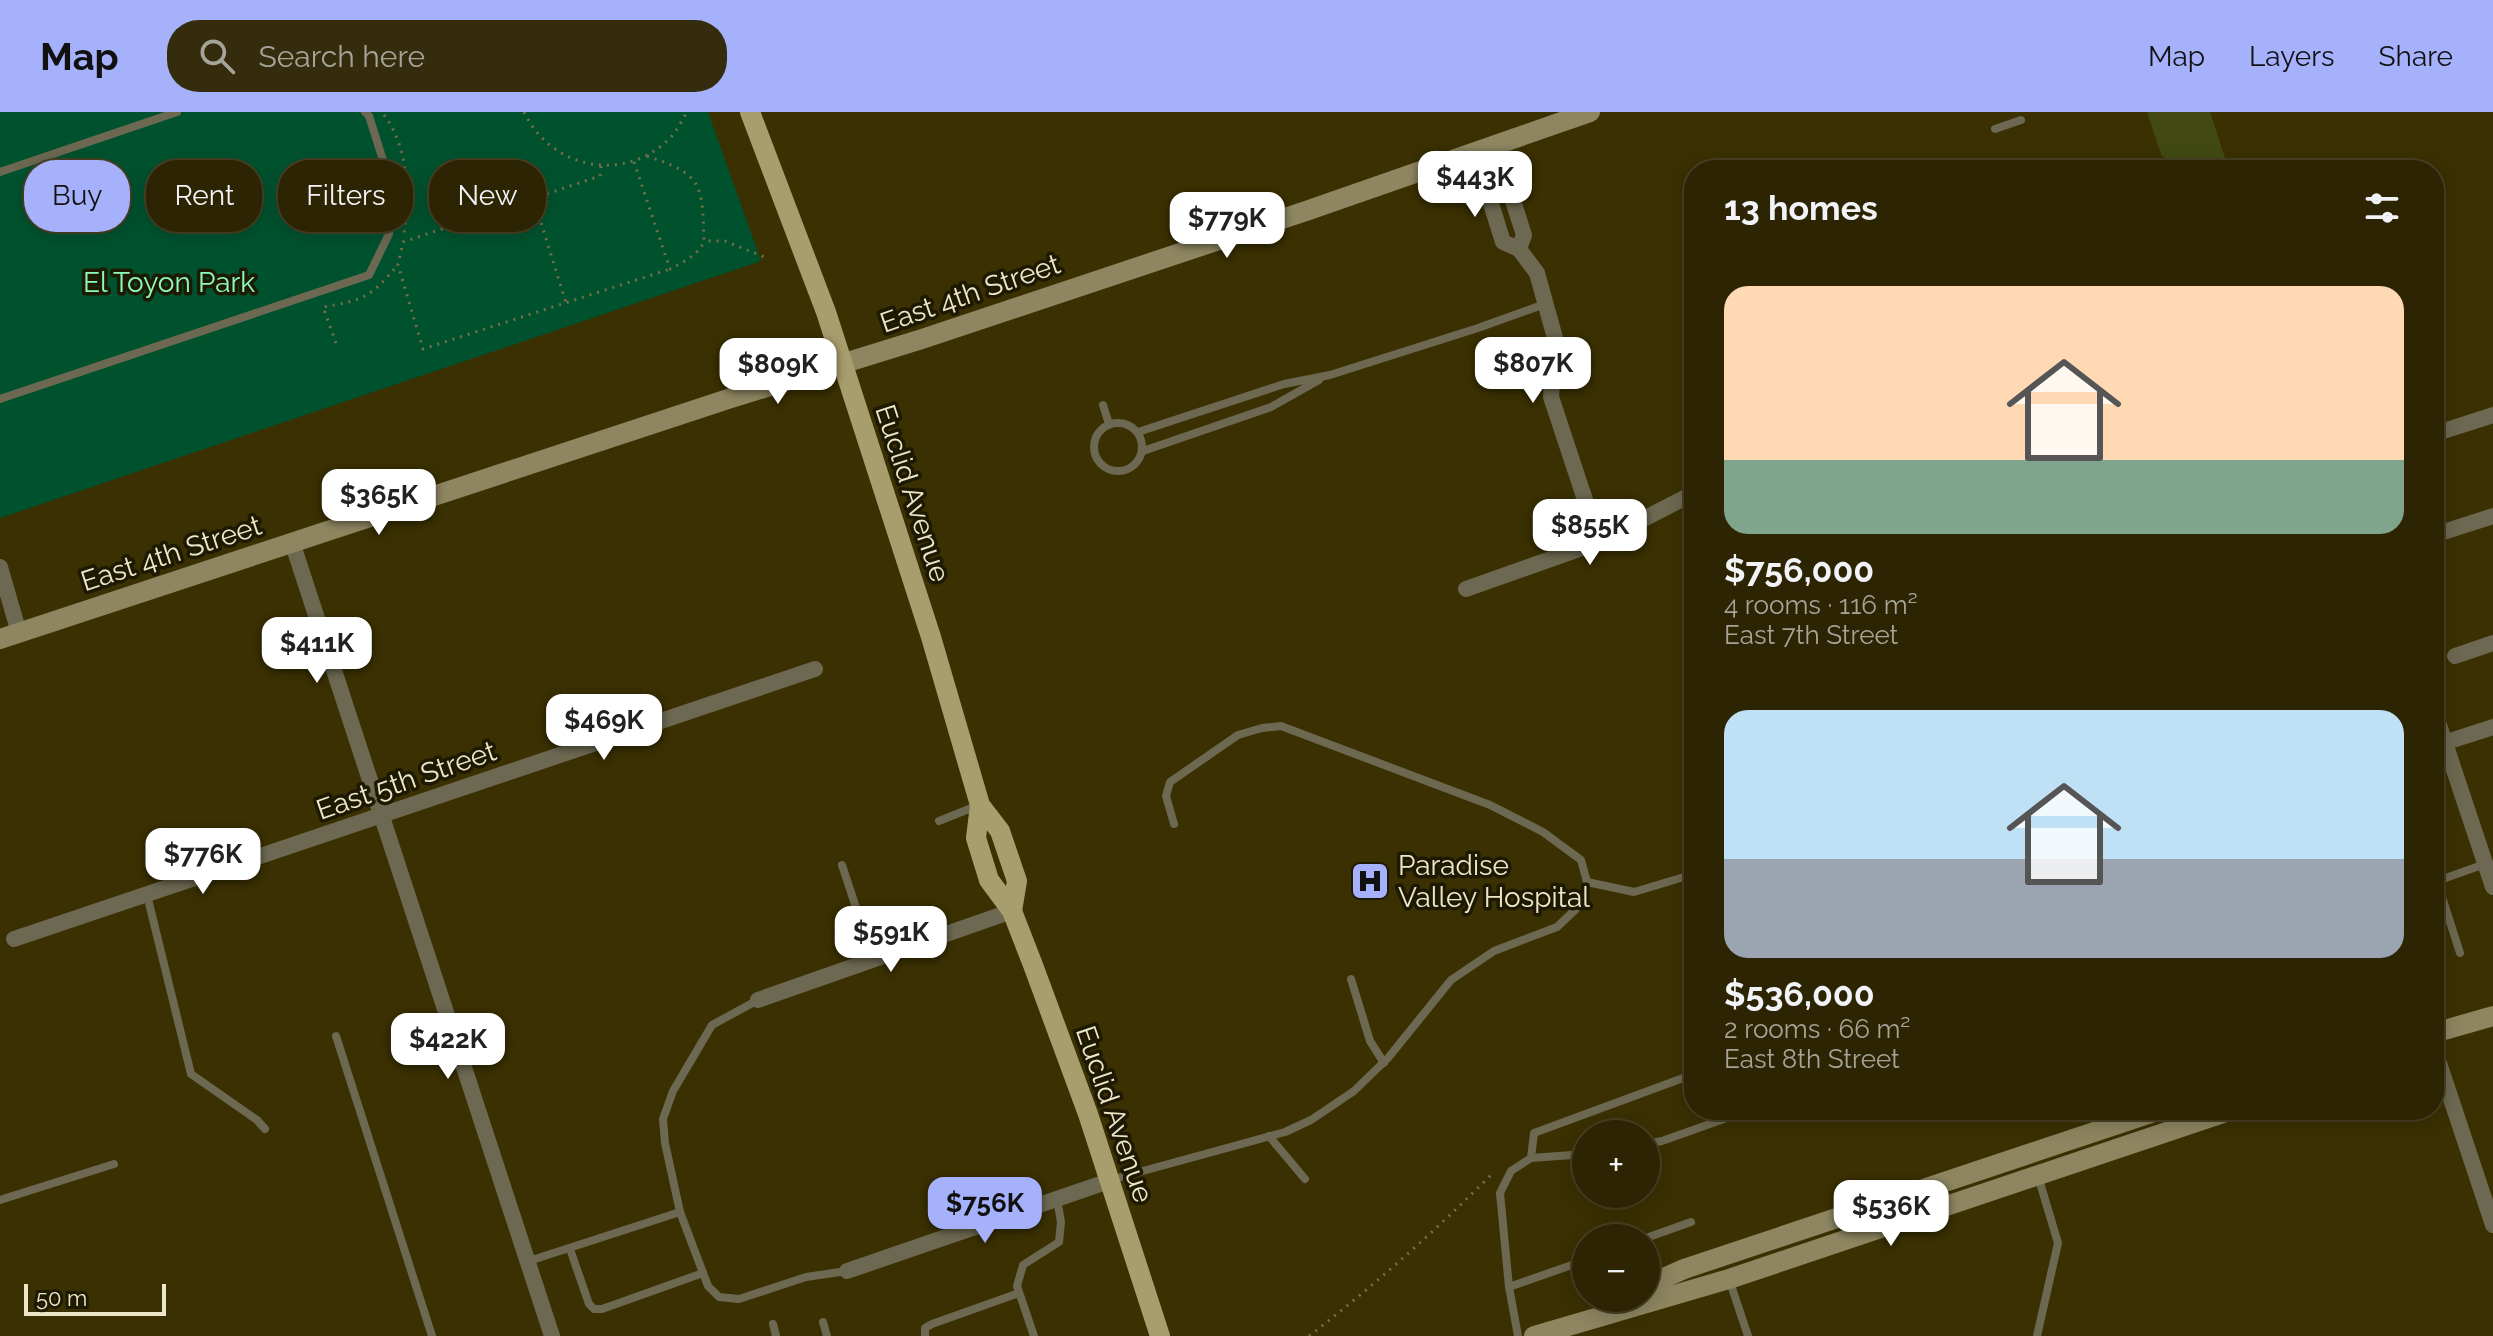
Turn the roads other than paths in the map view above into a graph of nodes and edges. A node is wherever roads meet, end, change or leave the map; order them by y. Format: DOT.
graph roads {
  1 [pos="177,112"];
  2 [pos="365,112"];
  3 [pos="750,112"];
  4 [pos="1590,112"];
  5 [pos="2021,120"];
  6 [pos="1995,129"];
  7 [pos="1485,149"];
  8 [pos="0,172"];
  9 [pos="1545,304"];
  10 [pos="841,365"];
  11 [pos="1330,375"];
  12 [pos="0,399"];
  13 [pos="1103,405"];
  14 [pos="2493,415"];
  15 [pos="1109,424"];
  16 [pos="2444,431"];
  17 [pos="1138,432"];
  18 [pos="1143,451"];
  19 [pos="1684,498"];
  20 [pos="2493,516"];
  21 [pos="2444,532"];
  22 [pos="292,542"];
  23 [pos="1599,542"];
  24 [pos="0,567"];
  25 [pos="1466,589"];
  26 [pos="10,636"];
  27 [pos="2493,643"];
  28 [pos="2455,656"];
  29 [pos="815,669"];
  30 [pos="2493,727"];
  31 [pos="2444,742"];
  32 [pos="2444,757"];
  33 [pos="980,805"];
  34 [pos="380,816"];
  35 [pos="939,821"];
  36 [pos="1174,824"];
  37 [pos="2485,864"];
  38 [pos="842,865"];
  39 [pos="2444,874"];
  40 [pos="1684,877"];
  41 [pos="1587,882"];
  42 [pos="2493,887"];
  43 [pos="147,894"];
  44 [pos="2444,904"];
  45 [pos="1012,911"];
  46 [pos="14,939"];
  47 [pos="2460,953"];
  48 [pos="873,960"];
  49 [pos="1351,979"];
  50 [pos="758,1000"];
  51 [pos="2493,1016"];
  52 [pos="2444,1030"];
  53 [pos="336,1036"];
  54 [pos="1384,1063"];
  55 [pos="1684,1078"];
  56 [pos="2444,1078"];
  57 [pos="1720,1120"];
  58 [pos="2110,1120"];
  59 [pos="2122,1120"];
  60 [pos="2202,1120"];
  61 [pos="265,1129"];
  62 [pos="1269,1136"];
  63 [pos="1660,1139"];
  64 [pos="2131,1144"];
  65 [pos="1572,1155"];
  66 [pos="1531,1158"];
  67 [pos="114,1164"];
  68 [pos="2038,1175"];
  69 [pos="1305,1179"];
  70 [pos="1109,1181"];
  71 [pos="1057,1199"];
  72 [pos="0,1200"];
  73 [pos="680,1212"];
  74 [pos="1691,1222"];
  75 [pos="2493,1225"];
  76 [pos="1660,1233"];
  77 [pos="570,1249"];
  78 [pos="529,1261"];
  79 [pos="1572,1265"];
  80 [pos="847,1271"];
  81 [pos="703,1273"];
  82 [pos="1729,1279"];
  83 [pos="1660,1280"];
  84 [pos="1509,1287"];
  85 [pos="1019,1293"];
  86 [pos="1585,1312"];
  87 [pos="823,1322"];
  88 [pos="773,1324"];
  89 [pos="432,1336"];
  90 [pos="552,1336"];
  91 [pos="776,1336"];
  92 [pos="827,1336"];
  93 [pos="925,1336"];
  94 [pos="1034,1336"];
  95 [pos="1160,1336"];
  96 [pos="1518,1336"];
  97 [pos="1531,1336"];
  98 [pos="1748,1336"];
  99 [pos="2037,1336"];
  1 -- 8 [label="lane"];
  2 -- 12 [label="lane"];
  3 -- 10 [label="main road, Euclid Avenue"];
  4 -- 7 [label="street, East 4th Street"];
  5 -- 6 [label="lane"];
  7 -- 9 [label="street"];
  7 -- 10 [label="street, East 4th Street"];
  9 -- 11 [label="lane"];
  9 -- 23 [label="street"];
  10 -- 22 [label="street, East 4th Street"];
  10 -- 33 [label="main road, Euclid Avenue"];
  11 -- 17 [label="lane"];
  11 -- 18 [label="lane"];
  13 -- 15 [label="lane"];
  14 -- 16 [label="street"];
  15 -- 17 [label="lane"];
  15 -- 18 [label="lane"];
  17 -- 18 [label="lane"];
  19 -- 23 [label="street"];
  20 -- 21 [label="street"];
  22 -- 26 [label="street, East 4th Street"];
  22 -- 34 [label="street"];
  23 -- 25 [label="street"];
  24 -- 26 [label="street"];
  27 -- 28 [label="street"];
  29 -- 34 [label="street, East 5th Street"];
  30 -- 31 [label="street"];
  32 -- 37 [label="street"];
  33 -- 35 [label="lane"];
  33 -- 45 [label="main road, Euclid Avenue"];
  34 -- 43 [label="street, East 5th Street"];
  34 -- 78 [label="street"];
  36 -- 41 [label="lane"];
  37 -- 39 [label="lane"];
  37 -- 42 [label="street"];
  38 -- 48 [label="lane"];
  40 -- 41 [label="lane"];
  41 -- 54 [label="lane"];
  43 -- 46 [label="street, East 5th Street"];
  43 -- 61 [label="lane"];
  44 -- 47 [label="lane"];
  45 -- 48 [label="street"];
  45 -- 70 [label="main road, Euclid Avenue"];
  48 -- 50 [label="street"];
  49 -- 54 [label="lane"];
  50 -- 73 [label="lane"];
  51 -- 52 [label="street"];
  53 -- 89 [label="lane"];
  54 -- 62 [label="lane"];
  55 -- 66 [label="lane"];
  56 -- 75 [label="street"];
  57 -- 63 [label="lane"];
  58 -- 83 [label="street"];
  59 -- 64 [label="street"];
  60 -- 64 [label="street"];
  62 -- 69 [label="lane"];
  62 -- 70 [label="lane"];
  64 -- 68 [label="street"];
  65 -- 66 [label="lane"];
  66 -- 84 [label="lane"];
  67 -- 72 [label="lane"];
  68 -- 82 [label="street"];
  68 -- 99 [label="lane"];
  70 -- 71 [label="street"];
  70 -- 95 [label="main road, Euclid Avenue"];
  71 -- 80 [label="street"];
  71 -- 85 [label="lane"];
  73 -- 77 [label="lane"];
  73 -- 81 [label="lane"];
  74 -- 76 [label="lane"];
  77 -- 78 [label="lane"];
  77 -- 81 [label="lane"];
  78 -- 90 [label="street"];
  79 -- 84 [label="lane"];
  80 -- 81 [label="lane"];
  82 -- 97 [label="street"];
  82 -- 98 [label="lane"];
  84 -- 96 [label="lane"];
  85 -- 93 [label="lane"];
  85 -- 94 [label="lane"];
  86 -- 97 [label="street"];
  87 -- 92 [label="lane"];
  88 -- 91 [label="lane"];
}
